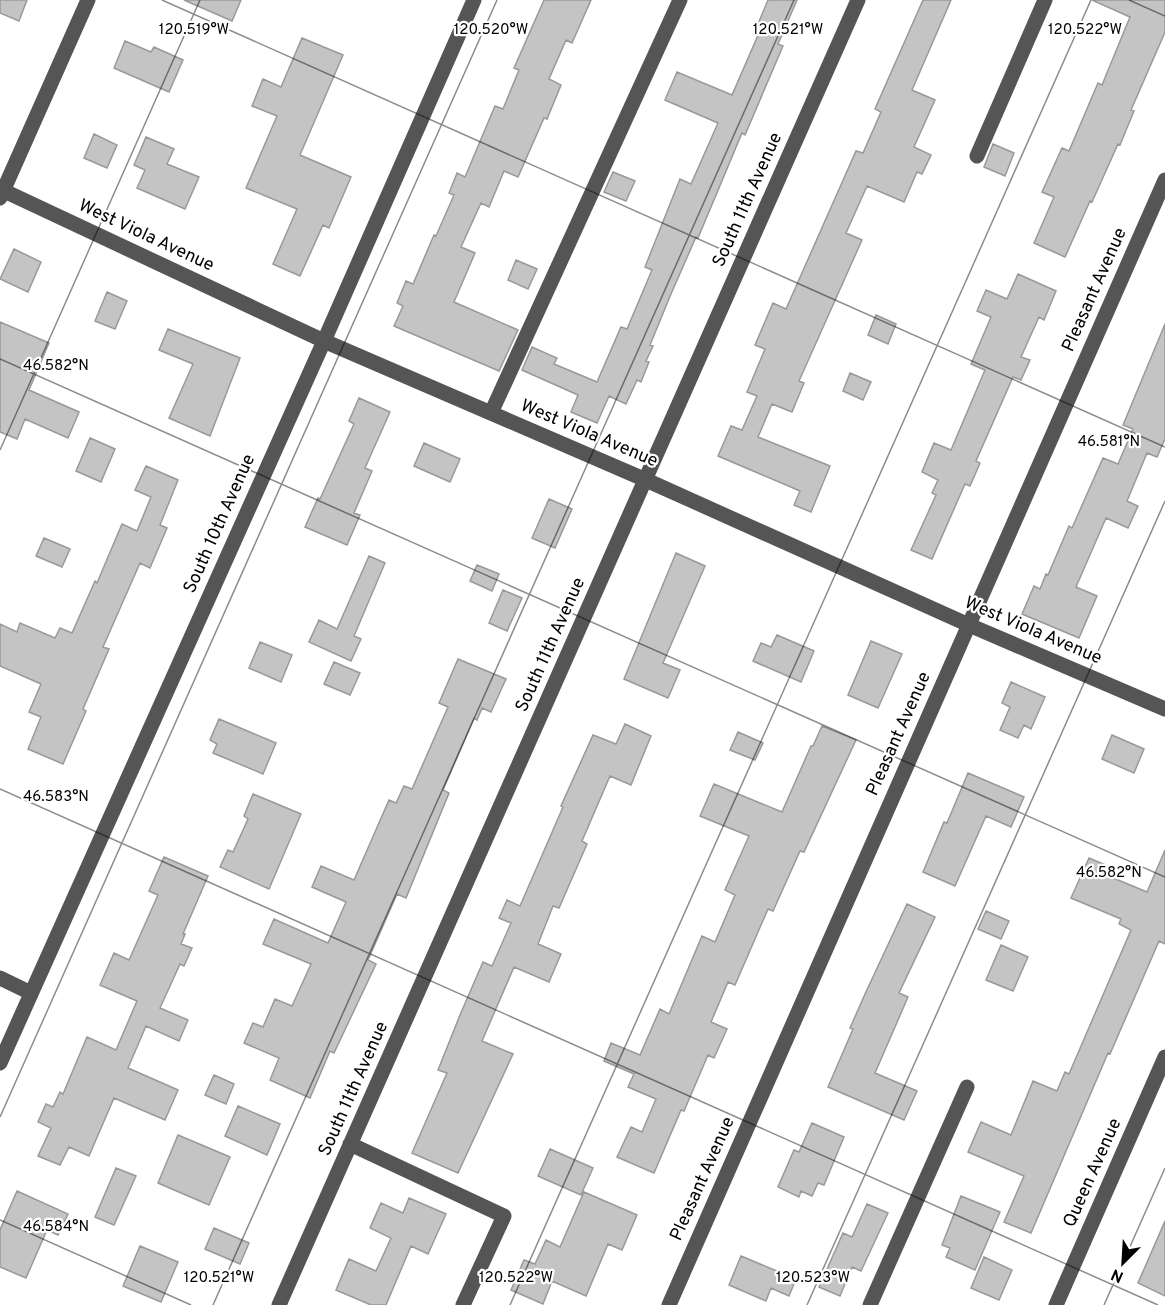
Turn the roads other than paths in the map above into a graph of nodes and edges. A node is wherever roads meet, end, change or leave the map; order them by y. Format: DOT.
graph roads {
  1 [pos="88,0"];
  2 [pos="474,0"];
  3 [pos="680,0"];
  4 [pos="858,0"];
  5 [pos="1045,0"];
  6 [pos="977,156"];
  7 [pos="1165,180"];
  8 [pos="1,193"];
  9 [pos="324,341"];
  10 [pos="491,413"];
  11 [pos="646,480"];
  12 [pos="969,625"];
  13 [pos="1165,709"];
  14 [pos="0,978"];
  15 [pos="31,993"];
  16 [pos="1165,1057"];
  17 [pos="0,1063"];
  18 [pos="967,1087"];
  19 [pos="350,1144"];
  20 [pos="279,1305"];
  21 [pos="463,1305"];
  22 [pos="669,1305"];
  23 [pos="870,1305"];
  24 [pos="1056,1305"];
  1 -- 8 [label="street"];
  2 -- 9 [label="street, South 10th Avenue"];
  3 -- 10 [label="street"];
  4 -- 11 [label="street, South 11th Avenue"];
  5 -- 6 [label="street"];
  7 -- 12 [label="street, Pleasant Avenue"];
  8 -- 9 [label="street, West Viola Avenue"];
  9 -- 10 [label="street, West Viola Avenue"];
  9 -- 15 [label="street, South 10th Avenue"];
  10 -- 11 [label="street, West Viola Avenue"];
  11 -- 12 [label="street, West Viola Avenue"];
  11 -- 19 [label="street, South 11th Avenue"];
  12 -- 13 [label="street, West Viola Avenue"];
  12 -- 22 [label="street, Pleasant Avenue"];
  14 -- 15 [label="street"];
  15 -- 17 [label="street, South 10th Avenue"];
  16 -- 24 [label="street, Queen Avenue"];
  18 -- 23 [label="street"];
  19 -- 20 [label="street, South 11th Avenue"];
  19 -- 21 [label="street"];
}
